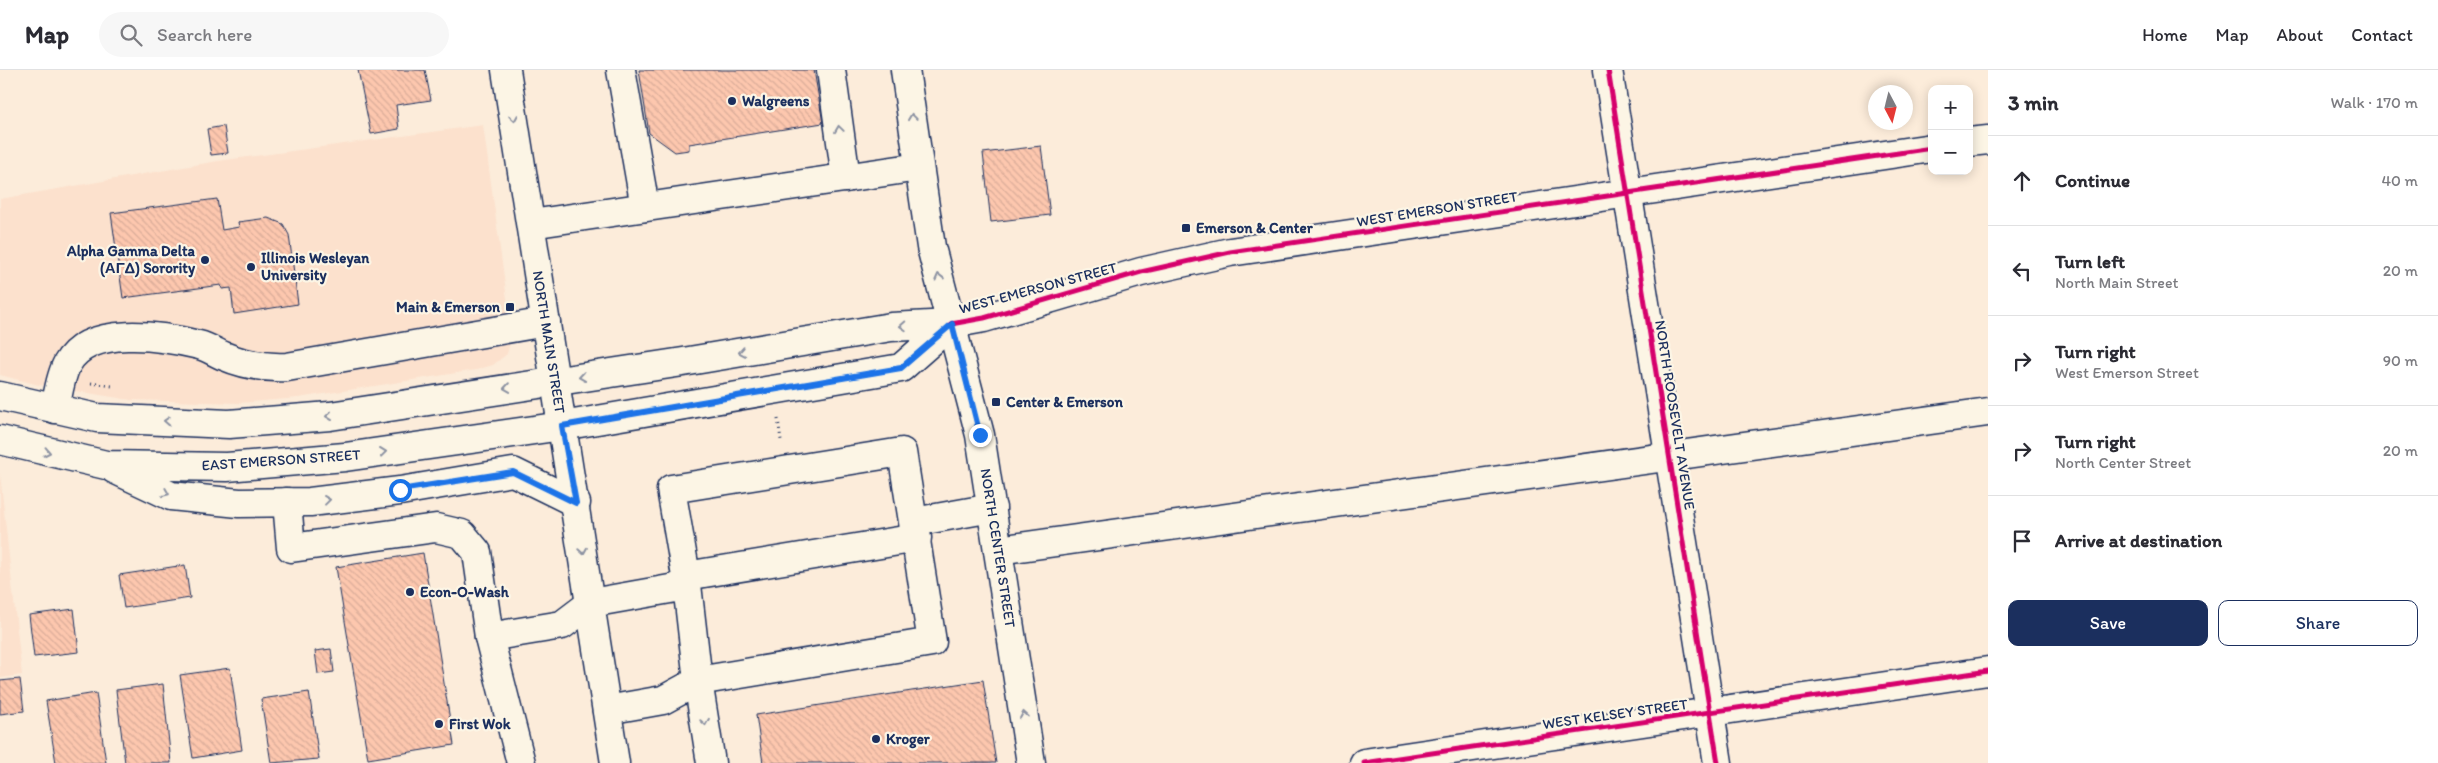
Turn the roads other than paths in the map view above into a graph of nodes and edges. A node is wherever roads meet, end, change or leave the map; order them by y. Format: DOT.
graph roads {
  1 [pos="506,70"];
  2 [pos="621,70"];
  3 [pos="830,70"];
  4 [pos="905,70"];
  5 [pos="1608,70"];
  6 [pos="1988,140"];
  7 [pos="1973,142"];
  8 [pos="1928,149"];
  9 [pos="919,167"];
  10 [pos="846,178"];
  11 [pos="1627,193"];
  12 [pos="644,207"];
  13 [pos="531,224"];
  14 [pos="546,322"];
  15 [pos="952,324"];
  16 [pos="555,381"];
  17 [pos="0,396"];
  18 [pos="55,408"];
  19 [pos="1988,412"];
  20 [pos="562,426"];
  21 [pos="0,440"];
  22 [pos="1669,456"];
  23 [pos="106,465"];
  24 [pos="288,502"];
  25 [pos="576,503"];
  26 [pos="992,508"];
  27 [pos="916,530"];
  28 [pos="998,550"];
  29 [pos="686,581"];
  30 [pos="591,603"];
  31 [pos="489,637"];
  32 [pos="1988,671"];
  33 [pos="698,681"];
  34 [pos="607,710"];
  35 [pos="1710,712"];
  36 [pos="521,763"];
  37 [pos="615,763"];
  38 [pos="711,763"];
  39 [pos="1031,763"];
  40 [pos="1364,763"];
  41 [pos="1718,763"];
  1 -- 13 [label="main road, NORTH MAIN STREET, one-way"];
  2 -- 12 [label="main road"];
  10 -- 3 [label="main road, one-way"];
  9 -- 4 [label="main road, NORTH CENTER STREET, one-way"];
  5 -- 11 [label="main road, NORTH ROOSEVELT AVENUE"];
  6 -- 7 [label="main road"];
  8 -- 11 [label="main road, WEST EMERSON STREET"];
  9 -- 10 [label="main road"];
  15 -- 9 [label="main road, NORTH CENTER STREET, one-way"];
  10 -- 12 [label="main road"];
  11 -- 15 [label="main road, WEST EMERSON STREET"];
  11 -- 22 [label="main road, NORTH ROOSEVELT AVENUE"];
  12 -- 13 [label="main road"];
  13 -- 14 [label="main road, NORTH MAIN STREET"];
  14 -- 16 [label="main road, NORTH MAIN STREET"];
  14 -- 18 [label="main road"];
  15 -- 16 [label="main road, WEST EMERSON STREET, one-way"];
  15 -- 20 [label="main road, WEST EMERSON STREET"];
  15 -- 26 [label="main road, NORTH CENTER STREET"];
  16 -- 18 [label="main road, one-way"];
  16 -- 20 [label="main road, NORTH MAIN STREET"];
  17 -- 18 [label="main road"];
  19 -- 22 [label="main road"];
  23 -- 20 [label="main road, EAST EMERSON STREET, one-way"];
  20 -- 25 [label="main road, NORTH MAIN STREET"];
  21 -- 23 [label="main road, EAST EMERSON STREET, one-way"];
  22 -- 28 [label="main road"];
  22 -- 35 [label="main road, NORTH ROOSEVELT AVENUE"];
  23 -- 24 [label="main road, one-way"];
  24 -- 25 [label="main road, one-way"];
  24 -- 31 [label="main road"];
  25 -- 30 [label="main road, NORTH MAIN STREET, one-way"];
  26 -- 27 [label="main road"];
  26 -- 28 [label="main road, NORTH CENTER STREET"];
  27 -- 29 [label="main road"];
  27 -- 29 [label="main road"];
  27 -- 33 [label="main road"];
  39 -- 28 [label="main road, NORTH CENTER STREET, one-way"];
  29 -- 30 [label="main road"];
  29 -- 33 [label="main road"];
  30 -- 31 [label="main road"];
  30 -- 34 [label="main road, NORTH MAIN STREET"];
  31 -- 36 [label="main road"];
  32 -- 35 [label="main road, WEST KELSEY STREET"];
  33 -- 34 [label="main road"];
  33 -- 38 [label="main road, one-way"];
  34 -- 37 [label="main road, NORTH MAIN STREET"];
  35 -- 40 [label="main road, WEST KELSEY STREET"];
  35 -- 41 [label="main road, NORTH ROOSEVELT AVENUE"];
}
